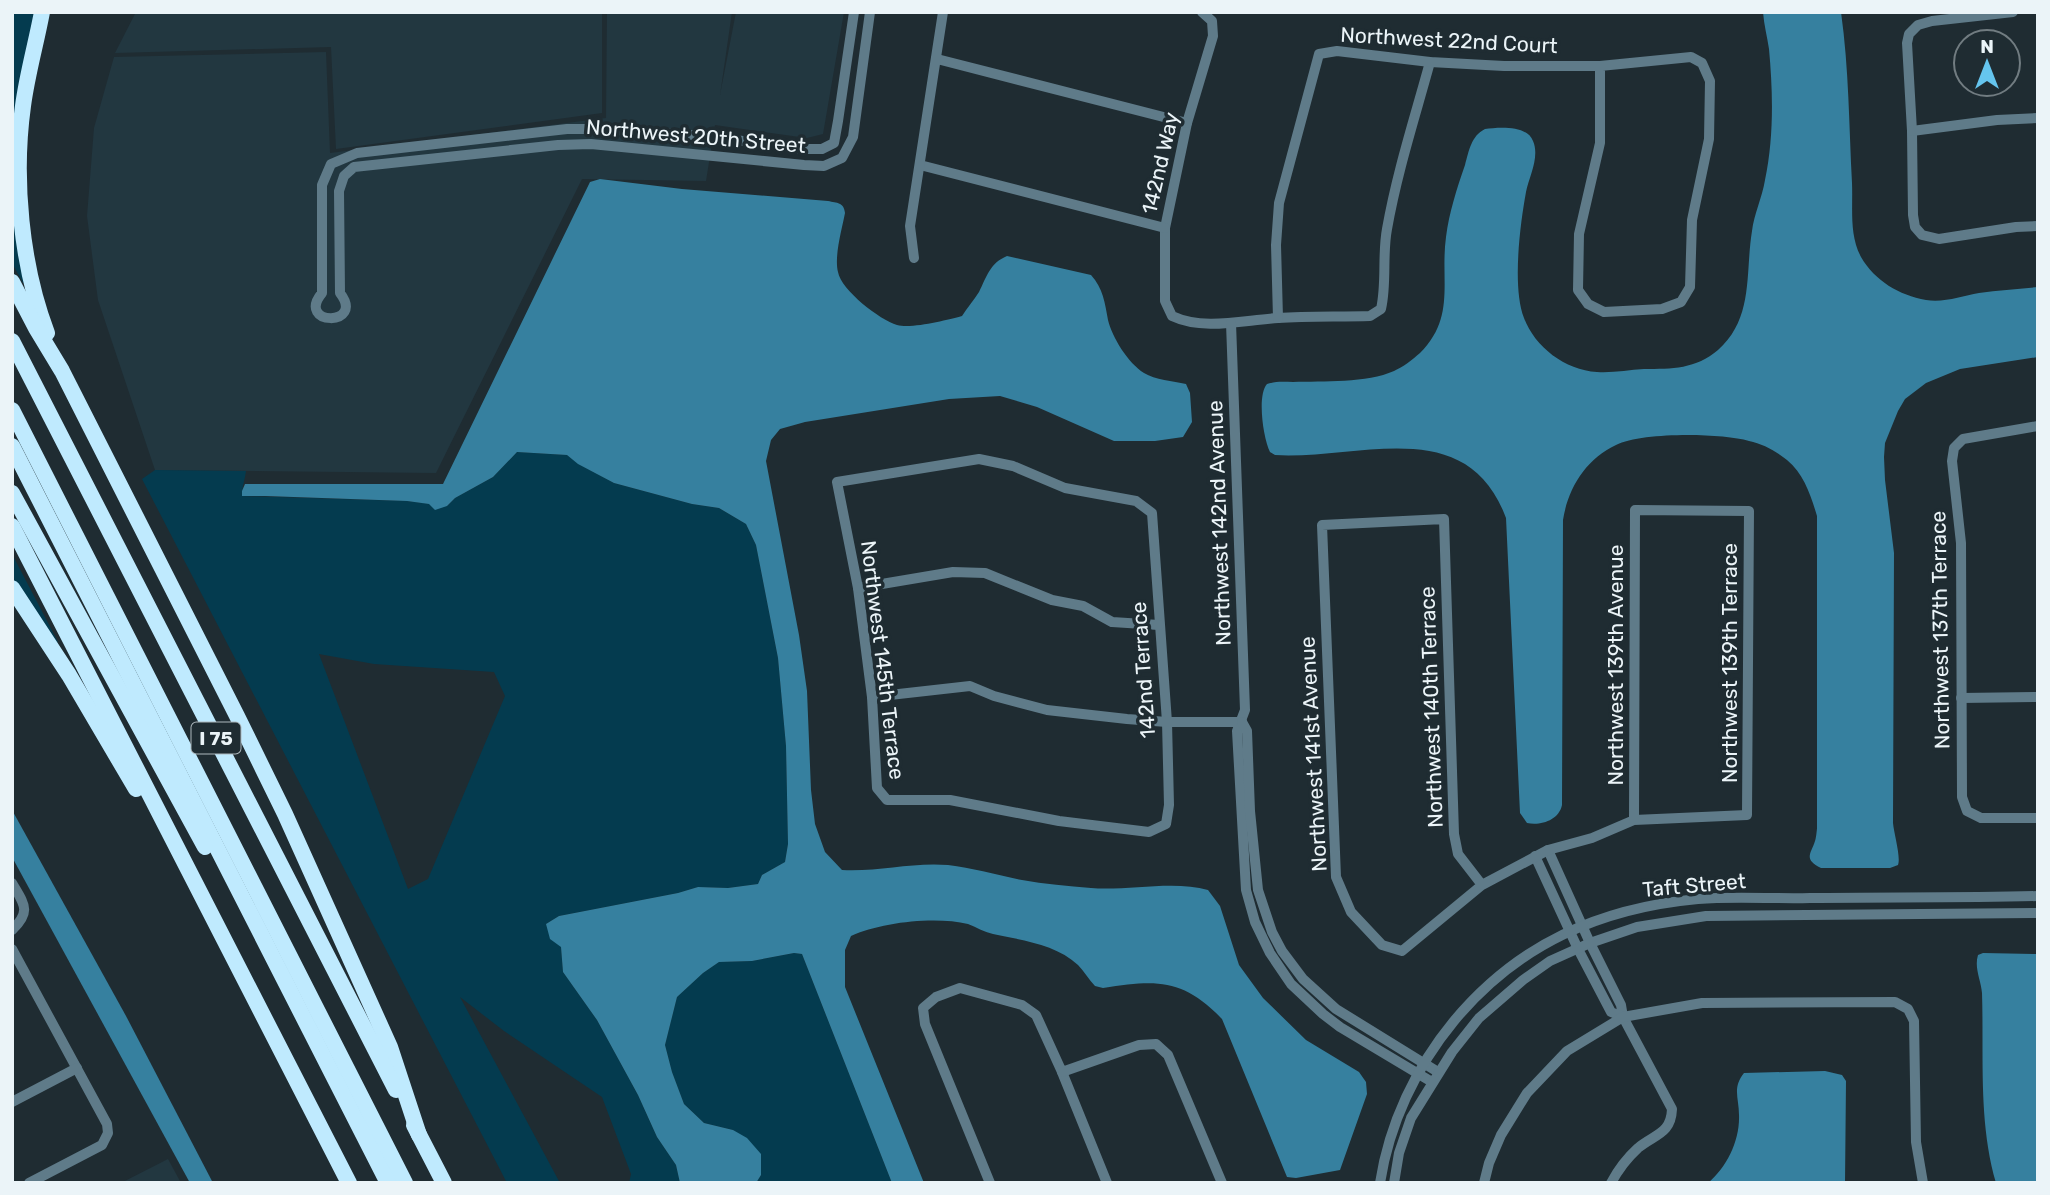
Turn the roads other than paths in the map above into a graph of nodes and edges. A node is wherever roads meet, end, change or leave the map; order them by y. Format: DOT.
graph roads {
  1 [pos="42,12"];
  2 [pos="854,12"];
  3 [pos="870,12"];
  4 [pos="943,12"];
  5 [pos="1202,12"];
  6 [pos="2013,12"];
  7 [pos="937,59"];
  8 [pos="1430,62"];
  9 [pos="1600,66"];
  10 [pos="2038,118"];
  11 [pos="1187,123"];
  12 [pos="1912,131"];
  13 [pos="920,165"];
  14 [pos="2038,226"];
  15 [pos="1165,228"];
  16 [pos="914,258"];
  17 [pos="12,282"];
  18 [pos="1278,318"];
  19 [pos="1231,323"];
  20 [pos="12,341"];
  21 [pos="62,371"];
  22 [pos="12,410"];
  23 [pos="2038,426"];
  24 [pos="12,446"];
  25 [pos="838,482"];
  26 [pos="12,493"];
  27 [pos="1749,511"];
  28 [pos="1444,519"];
  29 [pos="12,526"];
  30 [pos="12,588"];
  31 [pos="858,588"];
  32 [pos="1159,625"];
  33 [pos="872,697"];
  34 [pos="2038,697"];
  35 [pos="1961,698"];
  36 [pos="1167,722"];
  37 [pos="1242,722"];
  38 [pos="2038,818"];
  39 [pos="1634,820"];
  40 [pos="1166,824"];
  41 [pos="1548,850"];
  42 [pos="1535,856"];
  43 [pos="12,883"];
  44 [pos="1482,885"];
  45 [pos="2038,896"];
  46 [pos="2038,913"];
  47 [pos="1582,925"];
  48 [pos="219,929"];
  49 [pos="12,930"];
  50 [pos="1570,931"];
  51 [pos="1590,943"];
  52 [pos="1578,948"];
  53 [pos="12,949"];
  54 [pos="1623,1017"];
  55 [pos="307,1023"];
  56 [pos="1424,1063"];
  57 [pos="77,1068"];
  58 [pos="1062,1072"];
  59 [pos="1438,1072"];
  60 [pos="1418,1074"];
  61 [pos="1432,1082"];
  62 [pos="12,1102"];
  63 [pos="419,1135"];
  64 [pos="29,1183"];
  65 [pos="349,1183"];
  66 [pos="388,1183"];
  67 [pos="405,1183"];
  68 [pos="444,1183"];
  69 [pos="990,1183"];
  70 [pos="1107,1183"];
  71 [pos="1222,1183"];
  72 [pos="1380,1183"];
  73 [pos="1394,1183"];
  74 [pos="1484,1183"];
  75 [pos="1611,1183"];
  76 [pos="1923,1183"];
  1 -- 21 [label="highway"];
  2 -- 3 [label="street, Northwest 20th Street"];
  4 -- 7 [label="street"];
  5 -- 11 [label="street, 142nd Way"];
  6 -- 12 [label="street"];
  7 -- 11 [label="street"];
  7 -- 13 [label="street"];
  8 -- 9 [label="street, Northwest 22nd Court"];
  8 -- 18 [label="street"];
  8 -- 18 [label="street, Northwest 22nd Court"];
  9 -- 9 [label="street, Northwest 22nd Court"];
  10 -- 12 [label="street"];
  11 -- 15 [label="street, 142nd Way"];
  12 -- 14 [label="street"];
  13 -- 15 [label="street"];
  13 -- 16 [label="street"];
  15 -- 19 [label="street, 142nd Way"];
  17 -- 21 [label="highway"];
  18 -- 19 [label="street"];
  19 -- 37 [label="street, Northwest 142nd Avenue"];
  20 -- 63 [label="highway, I 75"];
  21 -- 63 [label="highway"];
  22 -- 67 [label="highway"];
  23 -- 35 [label="street, Northwest 137th Terrace"];
  24 -- 55 [label="highway"];
  25 -- 31 [label="street, Northwest 145th Terrace"];
  25 -- 32 [label="street, 142nd Terrace"];
  26 -- 55 [label="highway"];
  27 -- 39 [label="street, Northwest 139th Terrace"];
  27 -- 39 [label="street, Northwest 139th Avenue"];
  28 -- 44 [label="street, Northwest 140th Terrace"];
  28 -- 44 [label="street, Northwest 141st Avenue"];
  29 -- 48 [label="highway"];
  30 -- 48 [label="highway"];
  31 -- 32 [label="street"];
  31 -- 33 [label="street, Northwest 145th Terrace"];
  32 -- 36 [label="street, 142nd Terrace"];
  33 -- 36 [label="street"];
  33 -- 40 [label="street, Northwest 145th Terrace"];
  34 -- 35 [label="street"];
  35 -- 38 [label="street, Northwest 137th Terrace"];
  36 -- 37 [label="street"];
  36 -- 40 [label="street, 142nd Terrace"];
  37 -- 56 [label="street, Northwest 142nd Avenue"];
  37 -- 60 [label="street, Northwest 142nd Avenue"];
  39 -- 41 [label="street"];
  41 -- 42 [label="street"];
  41 -- 47 [label="street"];
  42 -- 44 [label="street"];
  42 -- 50 [label="street"];
  43 -- 49 [label="street"];
  45 -- 47 [label="street, Taft Street"];
  46 -- 51 [label="street, Taft Street"];
  47 -- 50 [label="street, Taft Street"];
  47 -- 51 [label="street"];
  48 -- 65 [label="highway"];
  50 -- 52 [label="street"];
  50 -- 56 [label="street, Taft Street"];
  51 -- 52 [label="street, Taft Street"];
  51 -- 54 [label="street"];
  52 -- 54 [label="street"];
  52 -- 59 [label="street, Taft Street"];
  53 -- 57 [label="street"];
  54 -- 74 [label="street"];
  54 -- 75 [label="street"];
  54 -- 76 [label="street"];
  55 -- 66 [label="highway"];
  56 -- 59 [label="street, Northwest 142nd Avenue"];
  56 -- 60 [label="street, Taft Street"];
  57 -- 62 [label="street"];
  57 -- 64 [label="street"];
  58 -- 69 [label="street"];
  58 -- 70 [label="street"];
  58 -- 71 [label="street"];
  59 -- 61 [label="street, Taft Street"];
  60 -- 61 [label="street, Northwest 142nd Avenue"];
  60 -- 72 [label="street"];
  61 -- 73 [label="street"];
  63 -- 68 [label="highway, I 75"];
}
